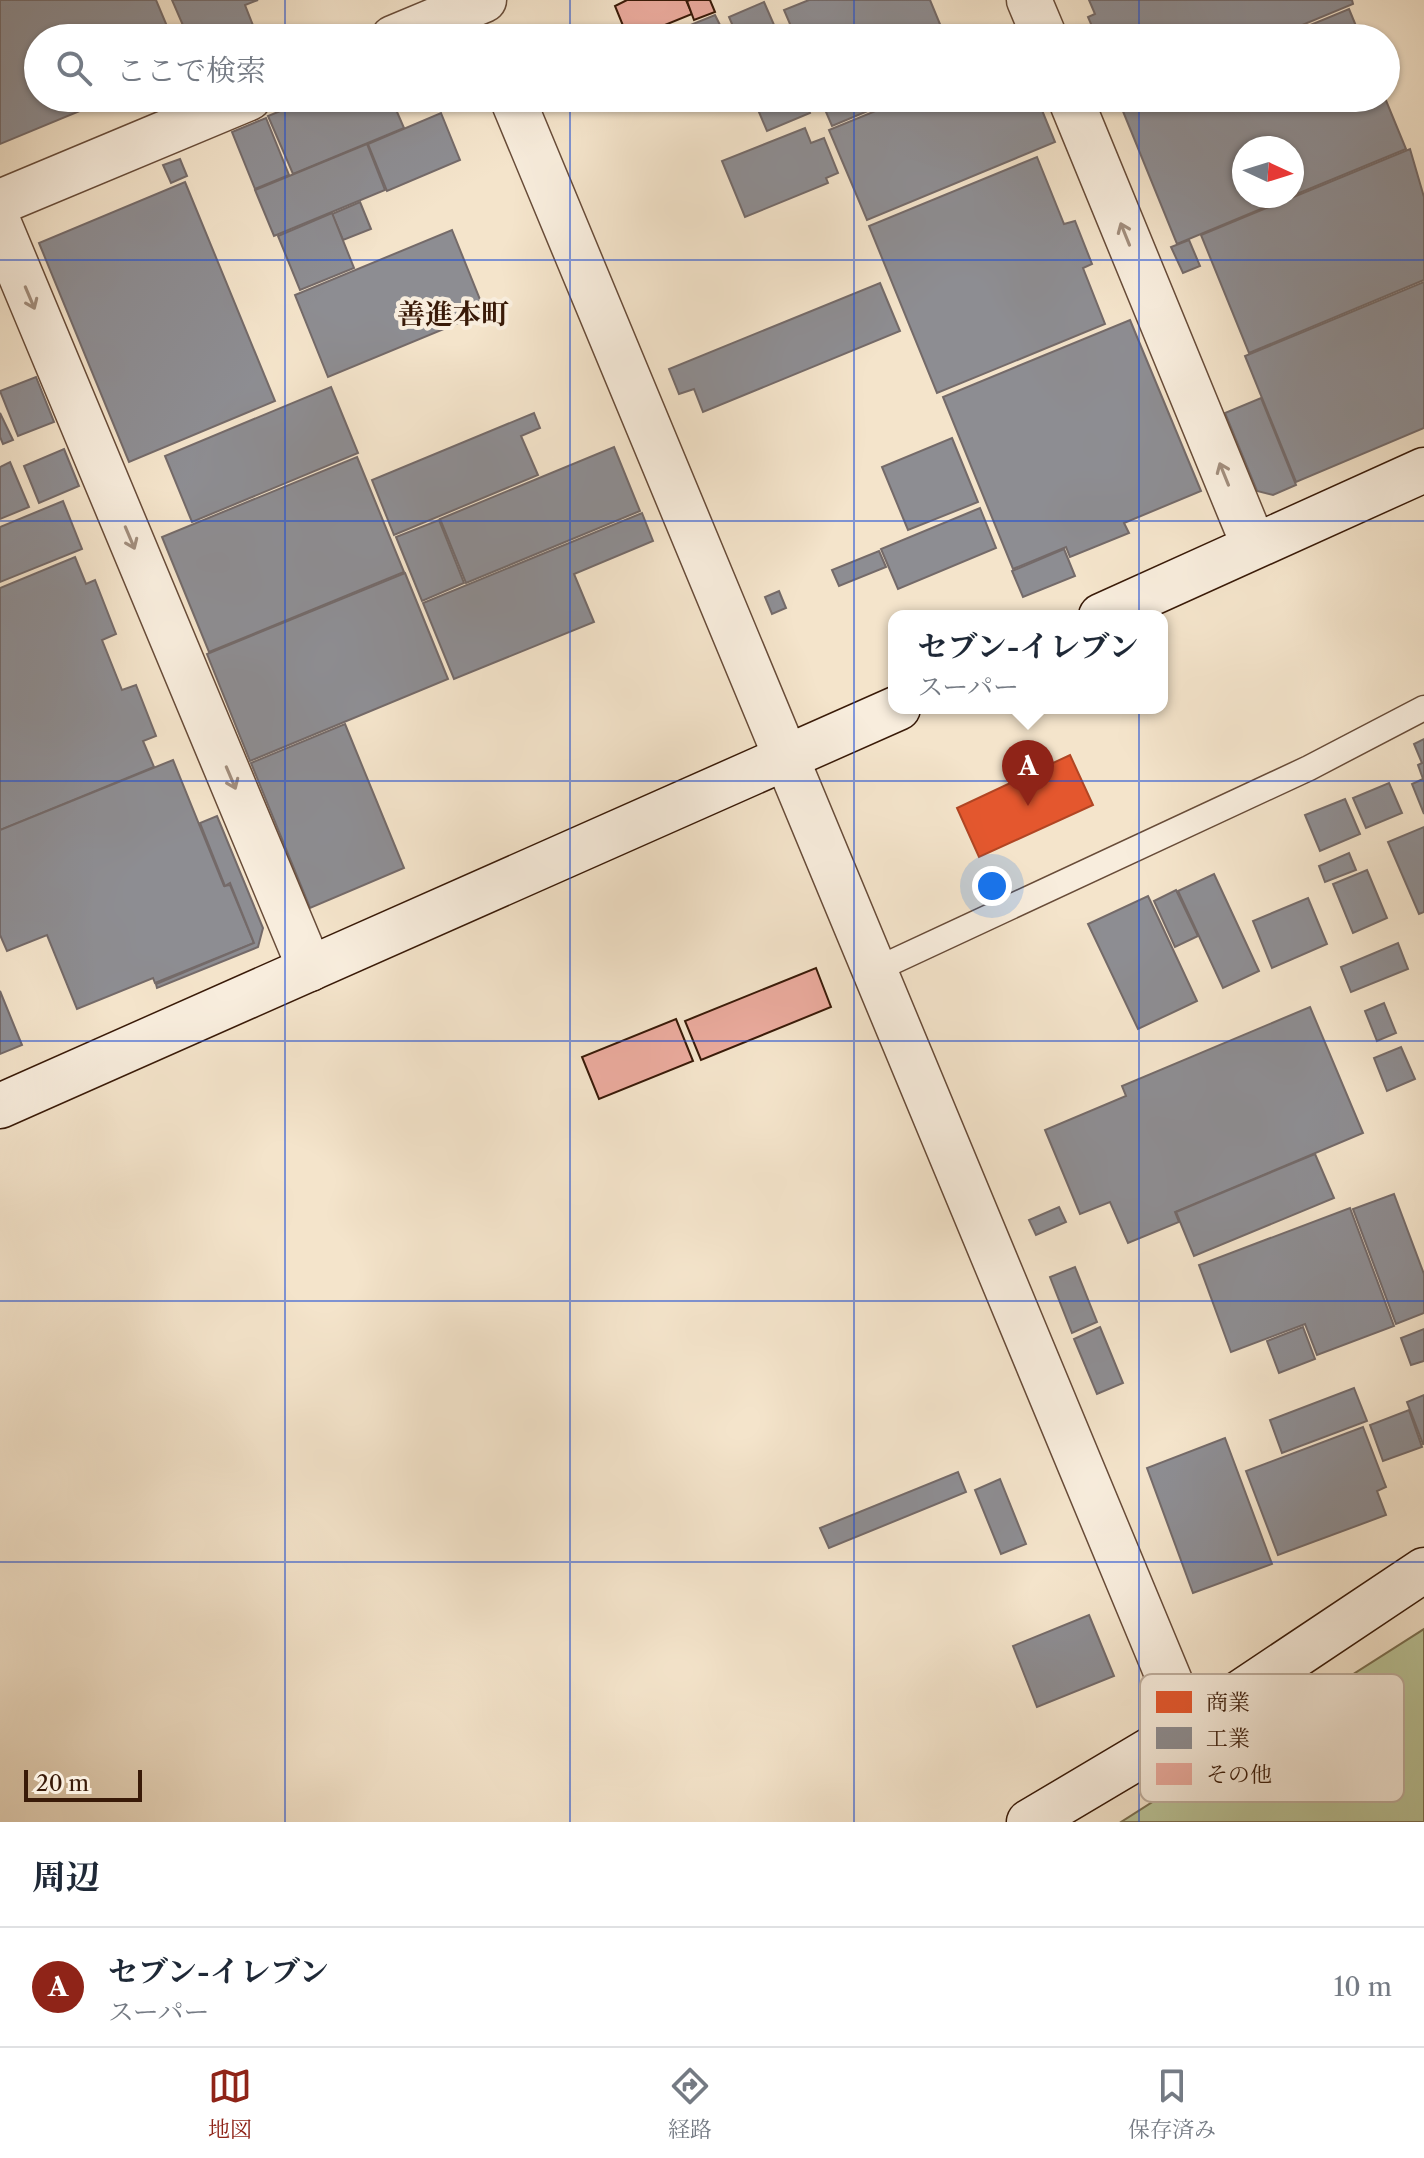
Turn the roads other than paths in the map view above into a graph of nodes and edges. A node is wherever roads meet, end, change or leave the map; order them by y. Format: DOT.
graph roads {
  1 [pos="1029,0"];
  2 [pos="479,11"];
  3 [pos="438,24"];
  4 [pos="1039,24"];
  5 [pos="215,112"];
  6 [pos="518,112"];
  7 [pos="1076,112"];
  8 [pos="0,202"];
  9 [pos="0,226"];
  10 [pos="1424,470"];
  11 [pos="1254,546"];
  12 [pos="1114,610"];
  13 [pos="1424,708"];
  14 [pos="888,713"];
  15 [pos="787,758"];
  16 [pos="310,969"];
  17 [pos="875,970"];
  18 [pos="0,1106"];
  19 [pos="1424,1570"];
  20 [pos="1167,1674"];
  21 [pos="1268,1674"];
  22 [pos="1140,1756"];
  23 [pos="1029,1822"];
  1 -- 4 [label="street"];
  2 -- 3 [label="street"];
  5 -- 8 [label="street"];
  6 -- 15 [label="street"];
  11 -- 7 [label="street, one-way"];
  9 -- 16 [label="street, one-way"];
  10 -- 11 [label="street"];
  11 -- 12 [label="street"];
  13 -- 17 [label="lane"];
  14 -- 15 [label="street"];
  15 -- 16 [label="street"];
  15 -- 17 [label="street"];
  16 -- 18 [label="street"];
  17 -- 20 [label="street"];
  19 -- 21 [label="street"];
  22 -- 23 [label="street"];
}
